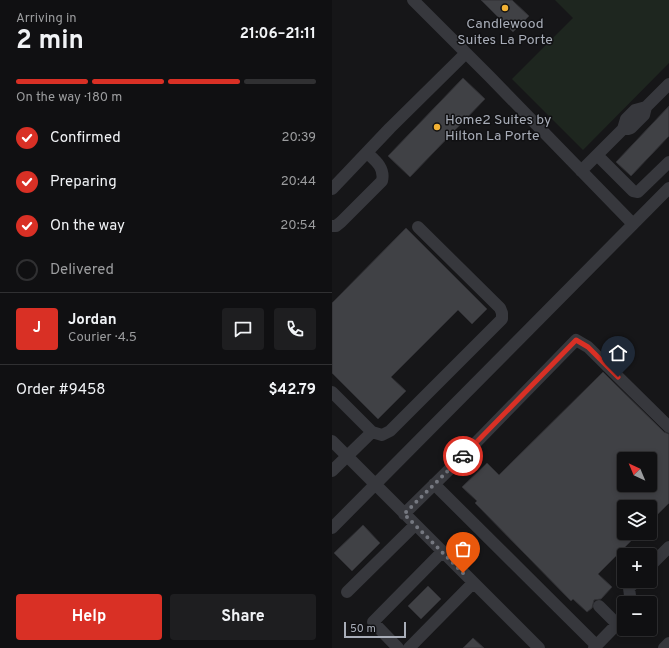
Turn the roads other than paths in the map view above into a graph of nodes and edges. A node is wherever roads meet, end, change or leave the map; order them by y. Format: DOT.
graph roads {
  1 [pos="413,0"];
  2 [pos="466,53"];
  3 [pos="669,84"];
  4 [pos="367,153"];
  5 [pos="597,155"];
  6 [pos="669,162"];
  7 [pos="581,171"];
  8 [pos="669,188"];
  9 [pos="332,189"];
  10 [pos="633,224"];
  11 [pos="332,226"];
  12 [pos="418,227"];
  13 [pos="332,392"];
  14 [pos="669,427"];
  15 [pos="372,432"];
  16 [pos="332,441"];
  17 [pos="346,456"];
  18 [pos="332,471"];
  19 [pos="434,484"];
  20 [pos="374,485"];
  21 [pos="404,514"];
  22 [pos="415,525"];
  23 [pos="332,528"];
  24 [pos="669,547"];
  25 [pos="442,552"];
  26 [pos="657,559"];
  27 [pos="474,583"];
  28 [pos="347,592"];
  29 [pos="599,606"];
  30 [pos="617,618"];
  31 [pos="617,625"];
  32 [pos="669,643"];
  33 [pos="534,647"];
  34 [pos="596,647"];
  35 [pos="398,648"];
  36 [pos="409,648"];
  37 [pos="664,648"];
  1 -- 2 [label="street"];
  2 -- 4 [label="street"];
  2 -- 7 [label="street"];
  3 -- 5 [label="street"];
  4 -- 9 [label="street"];
  4 -- 11 [label="street"];
  5 -- 6 [label="street"];
  5 -- 7 [label="street"];
  7 -- 10 [label="street"];
  8 -- 10 [label="street"];
  10 -- 20 [label="street"];
  12 -- 15 [label="street"];
  13 -- 15 [label="street"];
  14 -- 19 [label="street"];
  15 -- 17 [label="street"];
  16 -- 17 [label="street"];
  17 -- 18 [label="street"];
  17 -- 20 [label="street"];
  19 -- 21 [label="street"];
  19 -- 34 [label="street"];
  20 -- 21 [label="street"];
  20 -- 23 [label="street"];
  21 -- 22 [label="street"];
  22 -- 25 [label="street"];
  22 -- 28 [label="street"];
  24 -- 26 [label="street"];
  25 -- 27 [label="street"];
  25 -- 35 [label="street"];
  27 -- 33 [label="street"];
  27 -- 36 [label="street"];
  29 -- 30 [label="street"];
  31 -- 34 [label="street"];
  32 -- 37 [label="street"];
}
